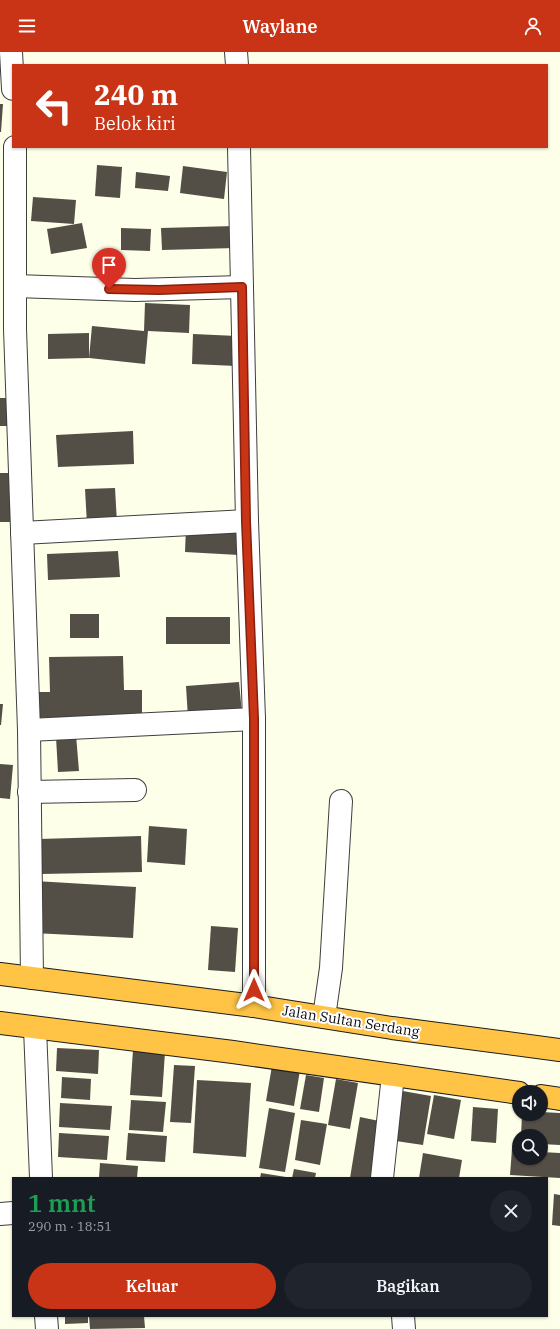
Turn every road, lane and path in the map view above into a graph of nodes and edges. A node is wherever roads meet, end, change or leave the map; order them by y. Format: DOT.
graph roads {
  1 [pos="11,52"];
  2 [pos="236,52"];
  3 [pos="237,64"];
  4 [pos="12,70"];
  5 [pos="15,148"];
  6 [pos="239,148"];
  7 [pos="8,244"];
  8 [pos="15,286"];
  9 [pos="242,287"];
  10 [pos="7,329"];
  11 [pos="246,521"];
  12 [pos="22,533"];
  13 [pos="254,719"];
  14 [pos="29,730"];
  15 [pos="134,790"];
  16 [pos="29,792"];
  17 [pos="341,801"];
  18 [pos="0,974"];
  19 [pos="32,978"];
  20 [pos="254,1006"];
  21 [pos="324,1017"];
  22 [pos="0,1024"];
  23 [pos="35,1028"];
  24 [pos="560,1050"];
  25 [pos="393,1075"];
  26 [pos="512,1092"];
  27 [pos="548,1097"];
  28 [pos="560,1098"];
  29 [pos="40,1177"];
  30 [pos="382,1177"];
  31 [pos="12,1213"];
  32 [pos="0,1214"];
  33 [pos="46,1317"];
  34 [pos="403,1317"];
  35 [pos="47,1329"];
  36 [pos="404,1329"];
  1 -- 4 [label="street"];
  2 -- 3 [label="street"];
  5 -- 7 [label="street"];
  6 -- 9 [label="street"];
  7 -- 8 [label="street"];
  8 -- 9 [label="street"];
  8 -- 10 [label="street"];
  9 -- 11 [label="street"];
  10 -- 12 [label="street"];
  11 -- 12 [label="street"];
  11 -- 13 [label="street"];
  12 -- 14 [label="street"];
  13 -- 14 [label="street"];
  13 -- 20 [label="street"];
  14 -- 16 [label="street"];
  15 -- 16 [label="street"];
  16 -- 19 [label="street"];
  17 -- 21 [label="street"];
  18 -- 19 [label="highway, Jalan Sultan Serdang"];
  19 -- 20 [label="highway, Jalan Sultan Serdang"];
  20 -- 21 [label="highway, Jalan Sultan Serdang"];
  21 -- 24 [label="highway, Jalan Sultan Serdang"];
  22 -- 23 [label="highway"];
  23 -- 25 [label="highway"];
  23 -- 29 [label="street"];
  25 -- 26 [label="highway"];
  25 -- 30 [label="street"];
  27 -- 28 [label="highway"];
  31 -- 32 [label="street"];
  33 -- 35 [label="street"];
  34 -- 36 [label="street"];
}
